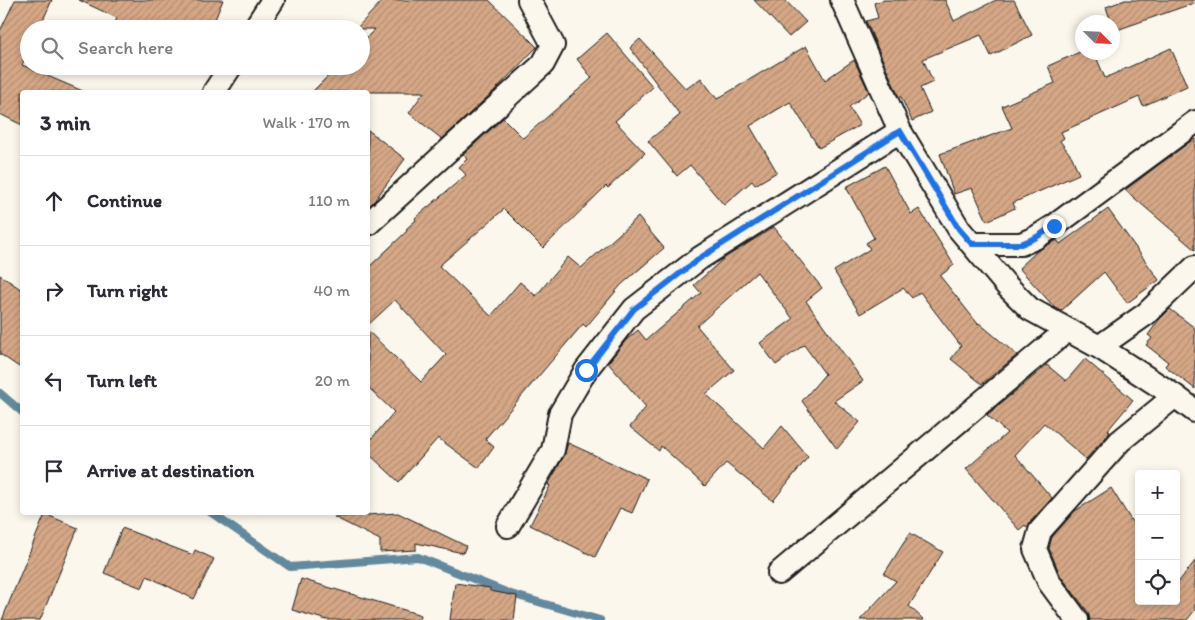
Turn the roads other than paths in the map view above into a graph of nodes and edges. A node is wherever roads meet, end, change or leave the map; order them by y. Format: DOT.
graph roads {
  1 [pos="273,0"];
  2 [pos="529,0"];
  3 [pos="842,0"];
  4 [pos="260,20"];
  5 [pos="225,75"];
  6 [pos="215,90"];
  7 [pos="1195,122"];
  8 [pos="900,131"];
  9 [pos="370,222"];
  10 [pos="972,244"];
  11 [pos="1195,267"];
  12 [pos="1066,330"];
  13 [pos="1099,347"];
  14 [pos="1175,396"];
  15 [pos="1195,411"];
  16 [pos="508,526"];
  17 [pos="779,573"];
  18 [pos="1077,620"];
  1 -- 4 [label="street"];
  2 -- 9 [label="street"];
  3 -- 8 [label="street"];
  5 -- 6 [label="street"];
  7 -- 10 [label="street"];
  8 -- 10 [label="street"];
  8 -- 16 [label="street"];
  10 -- 12 [label="street"];
  11 -- 13 [label="street"];
  12 -- 13 [label="street"];
  12 -- 17 [label="street"];
  13 -- 14 [label="street"];
  14 -- 15 [label="street"];
  14 -- 18 [label="street"];
}
